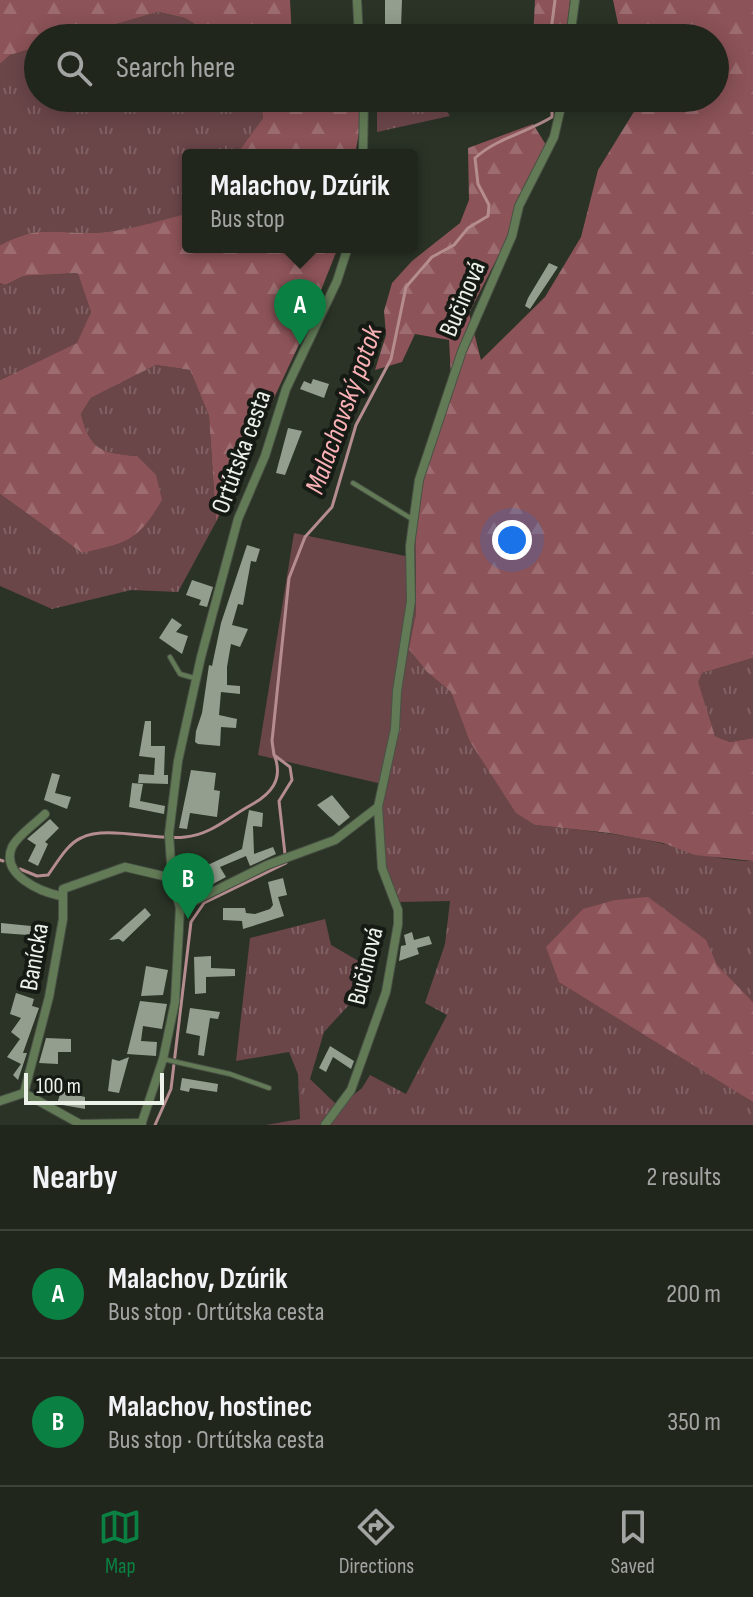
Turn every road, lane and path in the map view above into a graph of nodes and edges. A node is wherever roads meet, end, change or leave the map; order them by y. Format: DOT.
graph roads {
  1 [pos="357,0"];
  2 [pos="575,0"];
  3 [pos="358,24"];
  4 [pos="572,24"];
  5 [pos="364,112"];
  6 [pos="560,112"];
  7 [pos="363,149"];
  8 [pos="346,253"];
  9 [pos="353,483"];
  10 [pos="414,520"];
  11 [pos="170,657"];
  12 [pos="196,679"];
  13 [pos="378,807"];
  14 [pos="45,814"];
  15 [pos="172,878"];
  16 [pos="61,896"];
  17 [pos="180,908"];
  18 [pos="165,1060"];
  19 [pos="269,1088"];
  20 [pos="24,1093"];
  21 [pos="0,1101"];
  22 [pos="142,1124"];
  23 [pos="325,1125"];
  1 -- 3 [label="street"];
  2 -- 4 [label="street"];
  5 -- 7 [label="street"];
  6 -- 10 [label="street, Bučinová"];
  8 -- 12 [label="street, Ortútska cesta"];
  9 -- 10 [label="lane"];
  10 -- 13 [label="street, Bučinová"];
  11 -- 12 [label="lane"];
  12 -- 15 [label="street, Ortútska cesta"];
  13 -- 17 [label="street"];
  13 -- 23 [label="street, Bučinová"];
  14 -- 16 [label="street, Banícka"];
  15 -- 16 [label="street, Banícka"];
  15 -- 17 [label="street, Ortútska cesta"];
  16 -- 20 [label="street, Banícka"];
  17 -- 18 [label="street, Ortútska cesta"];
  18 -- 19 [label="lane"];
  18 -- 22 [label="street, Ortútska cesta"];
  20 -- 21 [label="street"];
  20 -- 22 [label="street, Ortútska cesta"];
}
